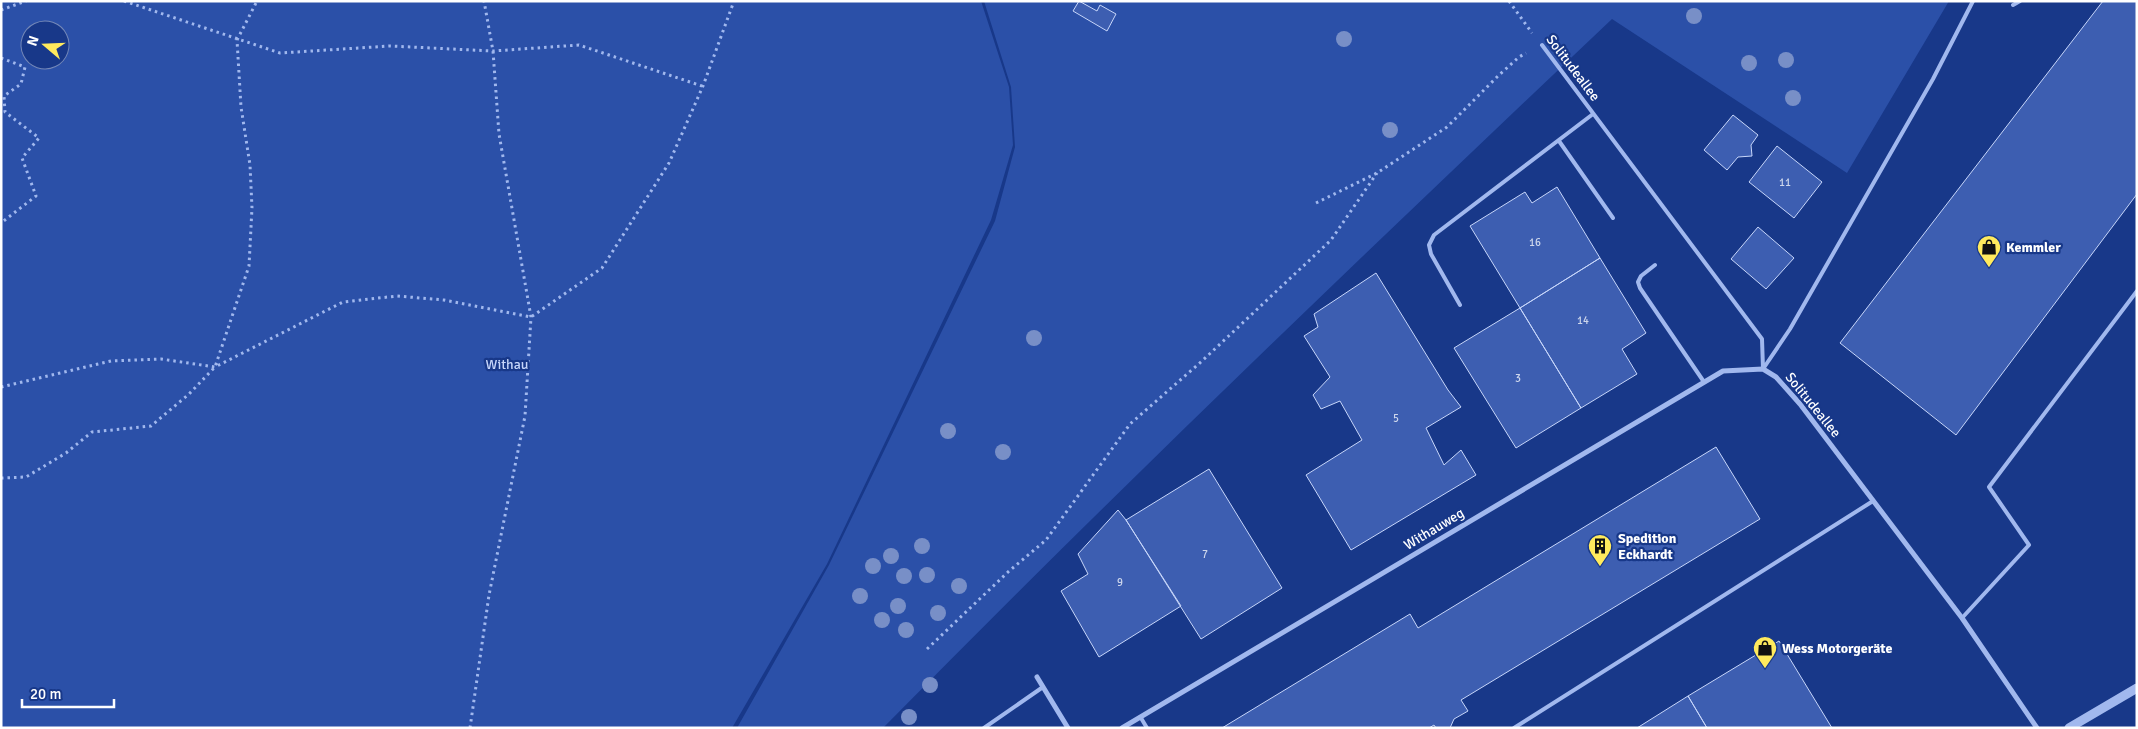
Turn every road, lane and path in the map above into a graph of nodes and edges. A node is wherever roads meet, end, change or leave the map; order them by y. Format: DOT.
graph roads {
  1 [pos="26,1"];
  2 [pos="124,1"];
  3 [pos="257,1"];
  4 [pos="484,1"];
  5 [pos="734,1"];
  6 [pos="1508,1"];
  7 [pos="1973,1"];
  8 [pos="2020,1"];
  9 [pos="2014,5"];
  10 [pos="1,10"];
  11 [pos="237,40"];
  12 [pos="1542,45"];
  13 [pos="493,51"];
  14 [pos="1,58"];
  15 [pos="703,86"];
  16 [pos="1593,114"];
  17 [pos="1558,141"];
  18 [pos="1377,173"];
  19 [pos="1316,203"];
  20 [pos="1613,218"];
  21 [pos="1,223"];
  22 [pos="1655,266"];
  23 [pos="2137,291"];
  24 [pos="1460,305"];
  25 [pos="531,318"];
  26 [pos="215,367"];
  27 [pos="1763,369"];
  28 [pos="1704,382"];
  29 [pos="1,387"];
  30 [pos="1,478"];
  31 [pos="1873,501"];
  32 [pos="1962,618"];
  33 [pos="926,648"];
  34 [pos="1037,677"];
  35 [pos="1043,687"];
  36 [pos="2137,688"];
  37 [pos="1140,718"];
  38 [pos="470,728"];
  39 [pos="984,728"];
  40 [pos="1068,728"];
  41 [pos="1122,728"];
  42 [pos="1146,728"];
  43 [pos="1514,728"];
  44 [pos="2037,728"];
  45 [pos="2069,728"];
  1 -- 10 [label="path"];
  2 -- 11 [label="path"];
  3 -- 11 [label="path"];
  4 -- 13 [label="path"];
  5 -- 15 [label="path"];
  6 -- 12 [label="path, Solitudeallee"];
  7 -- 27 [label="lane"];
  8 -- 9 [label="lane"];
  11 -- 13 [label="path"];
  11 -- 26 [label="path"];
  12 -- 16 [label="lane, Solitudeallee"];
  12 -- 18 [label="path"];
  13 -- 15 [label="path"];
  13 -- 25 [label="path"];
  14 -- 21 [label="path"];
  15 -- 25 [label="path"];
  16 -- 17 [label="lane"];
  16 -- 27 [label="lane, Solitudeallee"];
  17 -- 20 [label="lane"];
  17 -- 24 [label="lane"];
  18 -- 19 [label="path"];
  18 -- 33 [label="path"];
  22 -- 28 [label="lane"];
  23 -- 32 [label="lane"];
  25 -- 26 [label="path"];
  25 -- 38 [label="path"];
  26 -- 29 [label="path"];
  26 -- 30 [label="path"];
  27 -- 28 [label="street, Withauweg"];
  27 -- 31 [label="street, Solitudeallee"];
  28 -- 37 [label="street, Withauweg"];
  31 -- 32 [label="street, Solitudeallee"];
  31 -- 43 [label="lane"];
  32 -- 44 [label="street, Solitudeallee"];
  34 -- 35 [label="street"];
  35 -- 39 [label="lane"];
  35 -- 40 [label="street"];
  36 -- 45 [label="street"];
  37 -- 41 [label="street, Withauweg"];
  37 -- 42 [label="lane"];
}
